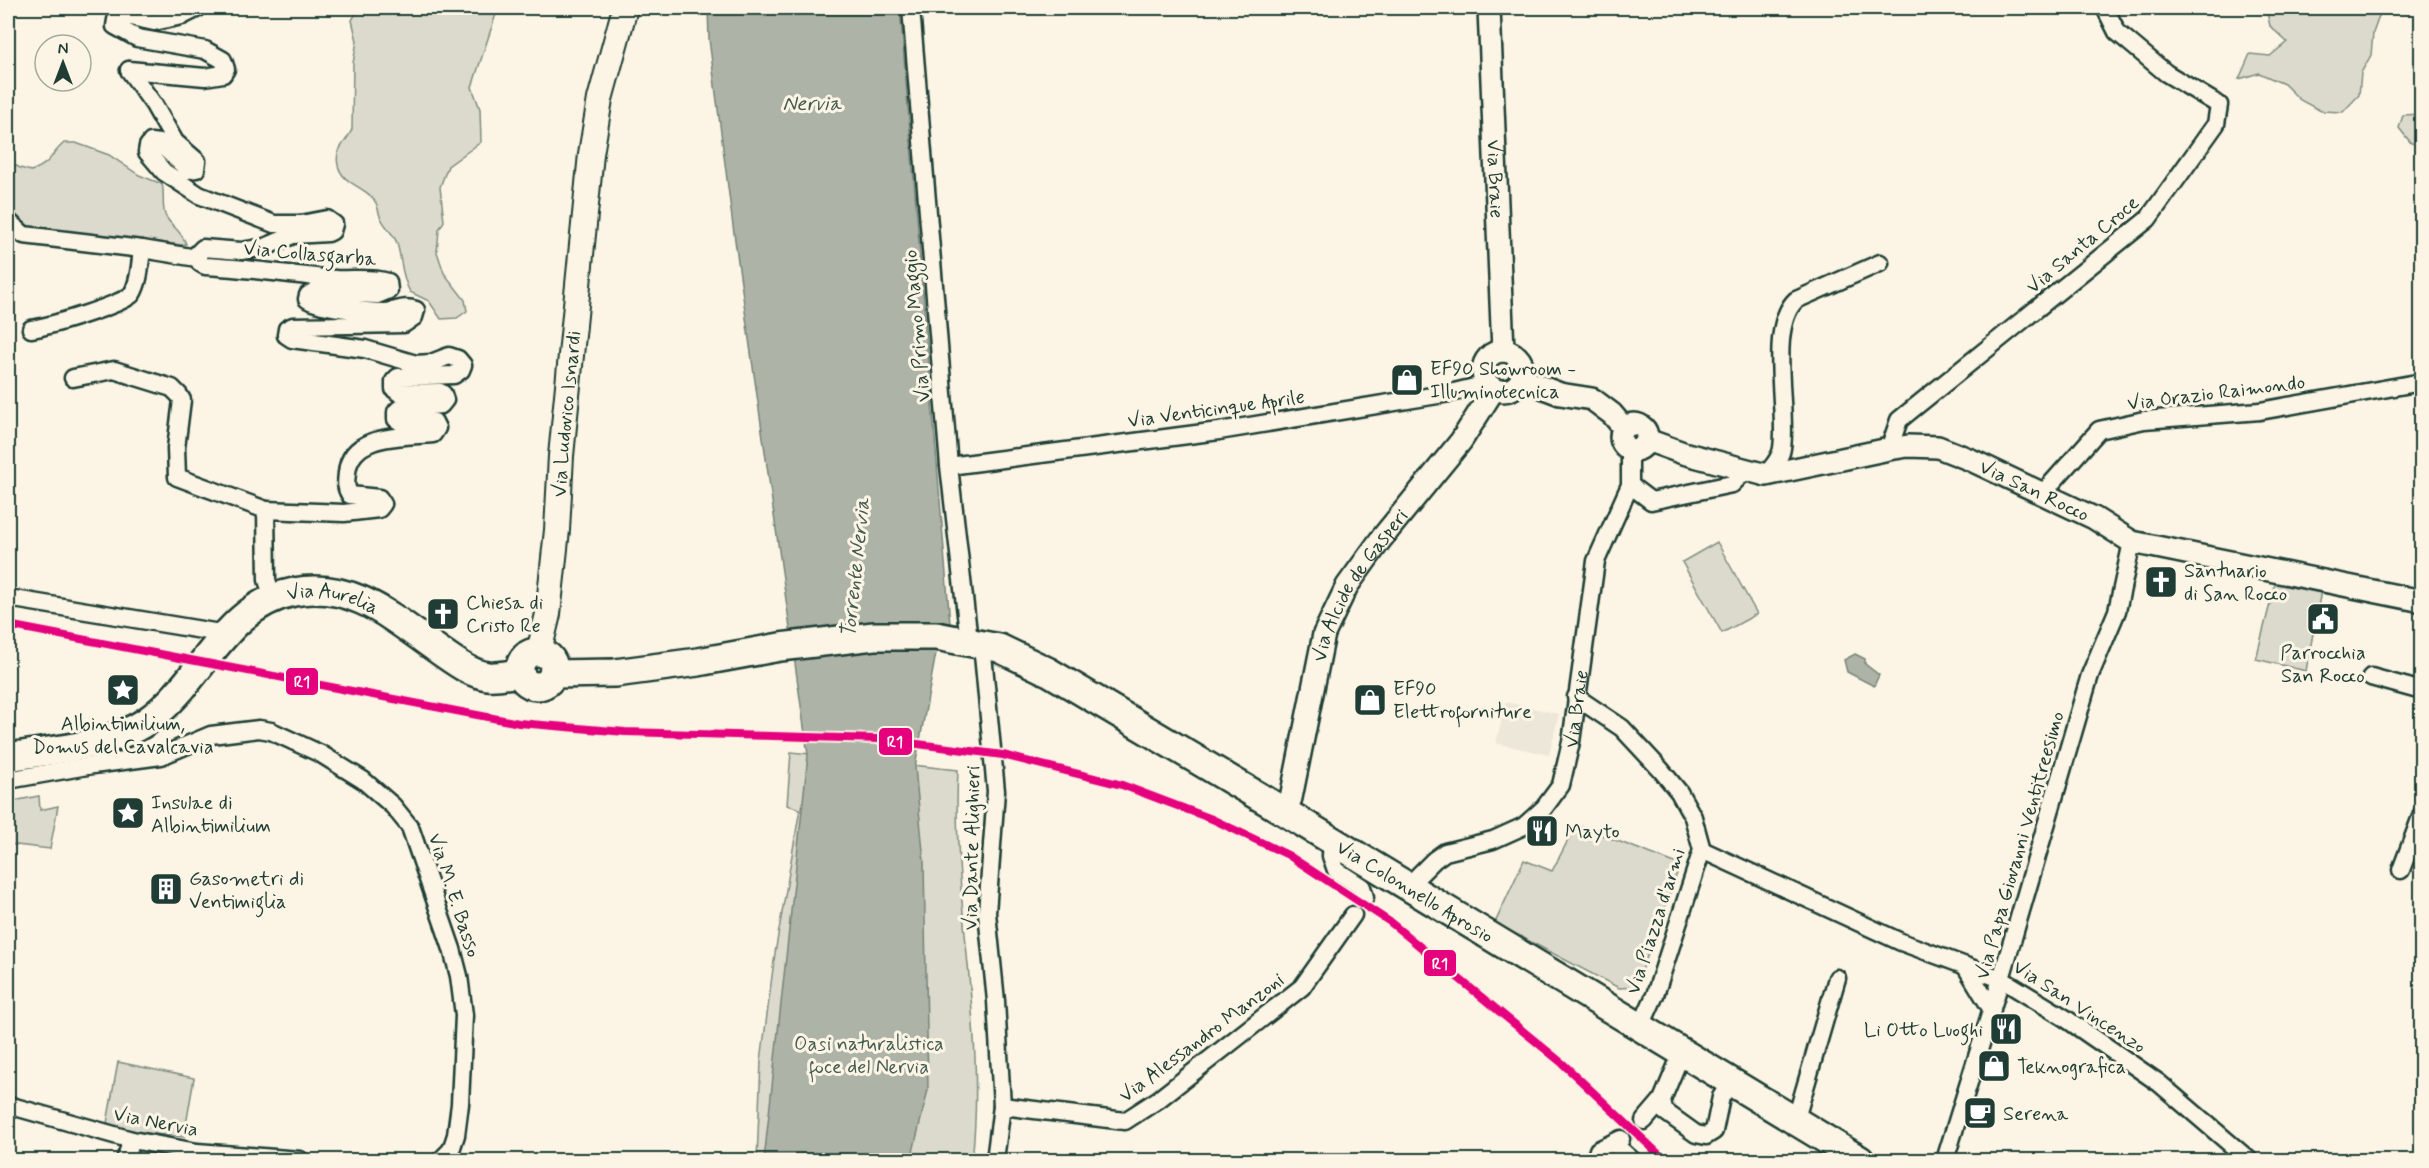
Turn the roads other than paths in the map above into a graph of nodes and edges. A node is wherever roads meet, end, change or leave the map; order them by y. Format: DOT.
graph roads {
  1 [pos="198,8"];
  2 [pos="625,8"];
  3 [pos="911,8"];
  4 [pos="1489,8"];
  5 [pos="2105,8"];
  6 [pos="8,221"];
  7 [pos="142,249"];
  8 [pos="197,258"];
  9 [pos="1880,263"];
  10 [pos="31,329"];
  11 [pos="1503,351"];
  12 [pos="73,378"];
  13 [pos="1521,379"];
  14 [pos="2421,382"];
  15 [pos="1490,387"];
  16 [pos="1638,444"];
  17 [pos="1889,449"];
  18 [pos="949,466"];
  19 [pos="1745,471"];
  20 [pos="1766,475"];
  21 [pos="1630,485"];
  22 [pos="2042,494"];
  23 [pos="266,510"];
  24 [pos="2132,542"];
  25 [pos="8,598"];
  26 [pos="273,598"];
  27 [pos="2421,601"];
  28 [pos="223,637"];
  29 [pos="971,642"];
  30 [pos="547,661"];
  31 [pos="2371,677"];
  32 [pos="2421,691"];
  33 [pos="1576,697"];
  34 [pos="8,757"];
  35 [pos="8,780"];
  36 [pos="1285,812"];
  37 [pos="2421,814"];
  38 [pos="1332,840"];
  39 [pos="1702,850"];
  40 [pos="2401,870"];
  41 [pos="1408,886"];
  42 [pos="1365,897"];
  43 [pos="1353,915"];
  44 [pos="1966,967"];
  45 [pos="1838,978"];
  46 [pos="2001,980"];
  47 [pos="1992,1010"];
  48 [pos="1641,1026"];
  49 [pos="1682,1052"];
  50 [pos="1730,1083"];
  51 [pos="1662,1100"];
  52 [pos="8,1105"];
  53 [pos="1002,1106"];
  54 [pos="1644,1121"];
  55 [pos="1795,1122"];
  56 [pos="132,1140"];
  57 [pos="125,1161"];
  58 [pos="300,1161"];
  59 [pos="441,1161"];
  60 [pos="995,1161"];
  61 [pos="1595,1161"];
  62 [pos="1632,1161"];
  63 [pos="1860,1161"];
  64 [pos="1945,1161"];
  65 [pos="2249,1161"];
  1 -- 8 [label="street, Via Collasgarba"];
  2 -- 30 [label="main road, Via Ludovico Isnardi"];
  3 -- 18 [label="street, Via Primo Maggio"];
  4 -- 11 [label="street, Via Braie"];
  5 -- 17 [label="street, Via Santa Croce"];
  6 -- 7 [label="street, Via Collasgarba"];
  7 -- 8 [label="street, Via Collasgarba"];
  7 -- 10 [label="street"];
  8 -- 23 [label="street, Via Collasgarba"];
  9 -- 20 [label="street"];
  11 -- 13 [label="street"];
  11 -- 15 [label="street"];
  12 -- 23 [label="street, Via Collasgarba"];
  13 -- 15 [label="street"];
  13 -- 16 [label="street"];
  14 -- 22 [label="street, Via Orazio Raimondo"];
  15 -- 18 [label="street, Via Venticinque Aprile"];
  15 -- 36 [label="street, Via Alcide de Gasperi"];
  16 -- 19 [label="street, Via San Rocco"];
  16 -- 21 [label="street, Via Braie"];
  17 -- 20 [label="street, Via San Rocco"];
  17 -- 22 [label="street, Via San Rocco"];
  18 -- 29 [label="street, Via Primo Maggio"];
  19 -- 20 [label="street, Via San Rocco"];
  19 -- 21 [label="street"];
  21 -- 33 [label="street, Via Braie"];
  22 -- 24 [label="street, Via San Rocco"];
  23 -- 26 [label="street"];
  24 -- 27 [label="street, Via San Rocco"];
  24 -- 46 [label="street, Via Papa Giovanni Ventitreesimo"];
  25 -- 28 [label="street"];
  26 -- 28 [label="main road, Via Aurelia"];
  26 -- 30 [label="main road, Via Aurelia"];
  28 -- 34 [label="main road, Via Aurelia"];
  29 -- 30 [label="main road"];
  29 -- 36 [label="main road, Via Colonnello Aprosio"];
  29 -- 53 [label="street, Via Dante Alighieri"];
  31 -- 32 [label="street"];
  33 -- 39 [label="street, Via Piazza d'armi"];
  33 -- 41 [label="street, Via Braie"];
  35 -- 59 [label="street, Via M. E. Basso"];
  36 -- 38 [label="main road, Via Colonnello Aprosio"];
  37 -- 40 [label="street"];
  38 -- 41 [label="main road, Via Colonnello Aprosio"];
  38 -- 42 [label="street"];
  39 -- 44 [label="street, Via San Vincenzo"];
  39 -- 48 [label="street, Via Piazza d'armi"];
  41 -- 48 [label="main road, Via Colonnello Aprosio"];
  43 -- 53 [label="street, Via Alessandro Manzoni"];
  44 -- 46 [label="street, Via San Vincenzo"];
  44 -- 47 [label="street"];
  45 -- 55 [label="street"];
  46 -- 47 [label="street, Via Papa Giovanni Ventitreesimo"];
  46 -- 65 [label="street, Via San Vincenzo"];
  47 -- 64 [label="street, Via Papa Giovanni Ventitreesimo"];
  48 -- 49 [label="main road, Via Colonnello Aprosio"];
  49 -- 50 [label="main road, Via Colonnello Aprosio"];
  49 -- 51 [label="street"];
  50 -- 51 [label="street"];
  50 -- 55 [label="main road, Via Colonnello Aprosio"];
  51 -- 54 [label="street"];
  52 -- 56 [label="street, Via Nervia"];
  53 -- 60 [label="street, Via Dante Alighieri"];
  55 -- 63 [label="main road, Via Colonnello Aprosio"];
  56 -- 57 [label="street"];
  56 -- 58 [label="street, Via Nervia"];
  61 -- 62 [label="street"];
}
